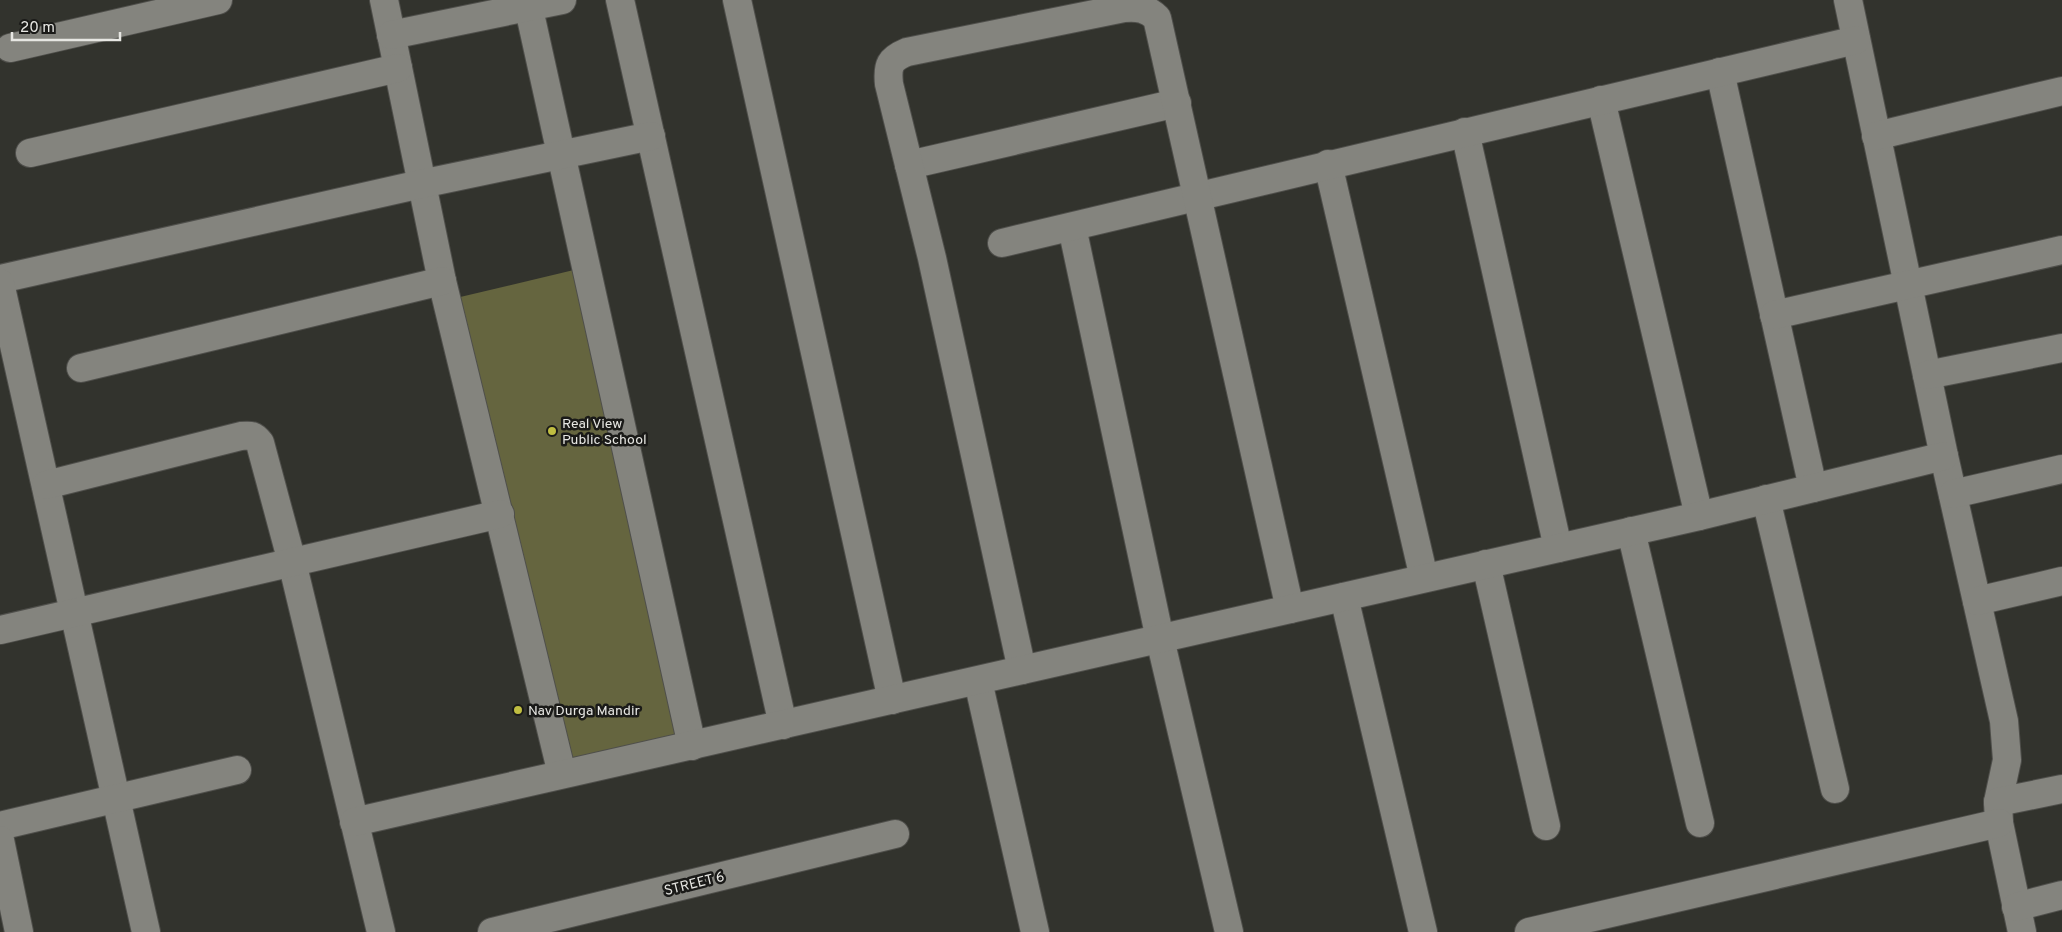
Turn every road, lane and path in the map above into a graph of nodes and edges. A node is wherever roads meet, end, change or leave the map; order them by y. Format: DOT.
graph roads {
  1 [pos="218,0"];
  2 [pos="384,0"];
  3 [pos="562,0"];
  4 [pos="620,0"];
  5 [pos="737,0"];
  6 [pos="1848,0"];
  7 [pos="528,3"];
  8 [pos="391,34"];
  9 [pos="1856,40"];
  10 [pos="10,48"];
  11 [pos="398,68"];
  12 [pos="1720,72"];
  13 [pos="2062,91"];
  14 [pos="1601,100"];
  15 [pos="1177,103"];
  16 [pos="1464,132"];
  17 [pos="651,136"];
  18 [pos="1876,136"];
  19 [pos="30,153"];
  20 [pos="561,154"];
  21 [pos="1328,164"];
  22 [pos="909,165"];
  23 [pos="420,184"];
  24 [pos="1198,196"];
  25 [pos="1072,227"];
  26 [pos="1002,243"];
  27 [pos="2062,250"];
  28 [pos="0,279"];
  29 [pos="442,281"];
  30 [pos="0,284"];
  31 [pos="1908,285"];
  32 [pos="1774,315"];
  33 [pos="2062,348"];
  34 [pos="81,368"];
  35 [pos="1927,375"];
  36 [pos="1944,456"];
  37 [pos="2062,469"];
  38 [pos="46,485"];
  39 [pos="1812,488"];
  40 [pos="1953,494"];
  41 [pos="1766,499"];
  42 [pos="500,514"];
  43 [pos="1699,516"];
  44 [pos="1630,531"];
  45 [pos="1558,548"];
  46 [pos="292,562"];
  47 [pos="1486,564"];
  48 [pos="1424,578"];
  49 [pos="2062,582"];
  50 [pos="1344,597"];
  51 [pos="1977,602"];
  52 [pos="1290,609"];
  53 [pos="74,613"];
  54 [pos="0,630"];
  55 [pos="1160,639"];
  56 [pos="1022,670"];
  57 [pos="978,680"];
  58 [pos="892,700"];
  59 [pos="783,725"];
  60 [pos="692,746"];
  61 [pos="237,770"];
  62 [pos="562,774"];
  63 [pos="1835,789"];
  64 [pos="2062,789"];
  65 [pos="116,799"];
  66 [pos="1998,813"];
  67 [pos="354,822"];
  68 [pos="1700,823"];
  69 [pos="0,826"];
  70 [pos="1546,826"];
  71 [pos="896,834"];
  72 [pos="0,840"];
  73 [pos="2062,895"];
  74 [pos="2019,919"];
  75 [pos="1571,927"];
  76 [pos="19,932"];
  77 [pos="146,932"];
  78 [pos="381,932"];
  79 [pos="492,932"];
  80 [pos="1035,932"];
  81 [pos="1229,932"];
  82 [pos="1423,932"];
  83 [pos="1529,932"];
  1 -- 10 [label="street"];
  2 -- 8 [label="street"];
  3 -- 7 [label="street"];
  4 -- 17 [label="street"];
  5 -- 58 [label="street"];
  6 -- 9 [label="street"];
  7 -- 8 [label="street"];
  7 -- 20 [label="street"];
  8 -- 11 [label="street"];
  9 -- 12 [label="street"];
  9 -- 18 [label="street"];
  11 -- 19 [label="street"];
  11 -- 23 [label="street"];
  12 -- 14 [label="street"];
  12 -- 32 [label="street"];
  13 -- 18 [label="street"];
  14 -- 16 [label="street"];
  14 -- 43 [label="street"];
  15 -- 22 [label="street"];
  15 -- 22 [label="street"];
  15 -- 24 [label="street"];
  16 -- 21 [label="street"];
  16 -- 45 [label="street"];
  17 -- 20 [label="street"];
  17 -- 59 [label="street"];
  18 -- 31 [label="street"];
  20 -- 23 [label="street"];
  20 -- 60 [label="street"];
  21 -- 24 [label="street"];
  21 -- 48 [label="street"];
  22 -- 56 [label="street"];
  23 -- 28 [label="street"];
  23 -- 29 [label="street"];
  24 -- 25 [label="street"];
  24 -- 52 [label="street"];
  25 -- 26 [label="street"];
  25 -- 55 [label="street"];
  27 -- 31 [label="street"];
  29 -- 34 [label="street"];
  29 -- 42 [label="street"];
  30 -- 38 [label="street"];
  31 -- 32 [label="street"];
  31 -- 35 [label="street"];
  32 -- 39 [label="street"];
  33 -- 35 [label="street"];
  35 -- 36 [label="street"];
  36 -- 39 [label="street"];
  36 -- 40 [label="street"];
  37 -- 40 [label="street"];
  38 -- 46 [label="street"];
  38 -- 53 [label="street"];
  39 -- 41 [label="street"];
  40 -- 51 [label="street"];
  41 -- 43 [label="street"];
  41 -- 63 [label="street"];
  42 -- 46 [label="street"];
  42 -- 62 [label="street"];
  43 -- 44 [label="street"];
  44 -- 45 [label="street"];
  44 -- 68 [label="street"];
  45 -- 47 [label="street"];
  46 -- 53 [label="street"];
  46 -- 67 [label="street"];
  47 -- 48 [label="street"];
  47 -- 70 [label="street"];
  48 -- 50 [label="street"];
  49 -- 51 [label="street"];
  50 -- 52 [label="street"];
  50 -- 82 [label="street"];
  51 -- 66 [label="street"];
  52 -- 55 [label="street"];
  53 -- 54 [label="street"];
  53 -- 65 [label="street"];
  55 -- 56 [label="street"];
  55 -- 81 [label="street"];
  56 -- 57 [label="street"];
  57 -- 58 [label="street"];
  57 -- 80 [label="street"];
  58 -- 59 [label="street"];
  59 -- 60 [label="street"];
  60 -- 62 [label="street"];
  61 -- 65 [label="street"];
  62 -- 67 [label="street"];
  64 -- 66 [label="street"];
  65 -- 69 [label="street"];
  65 -- 77 [label="street"];
  66 -- 74 [label="street"];
  66 -- 75 [label="street"];
  67 -- 78 [label="street"];
  71 -- 79 [label="street, STREET 6"];
  72 -- 76 [label="street"];
  73 -- 74 [label="street"];
  75 -- 83 [label="street"];
}
